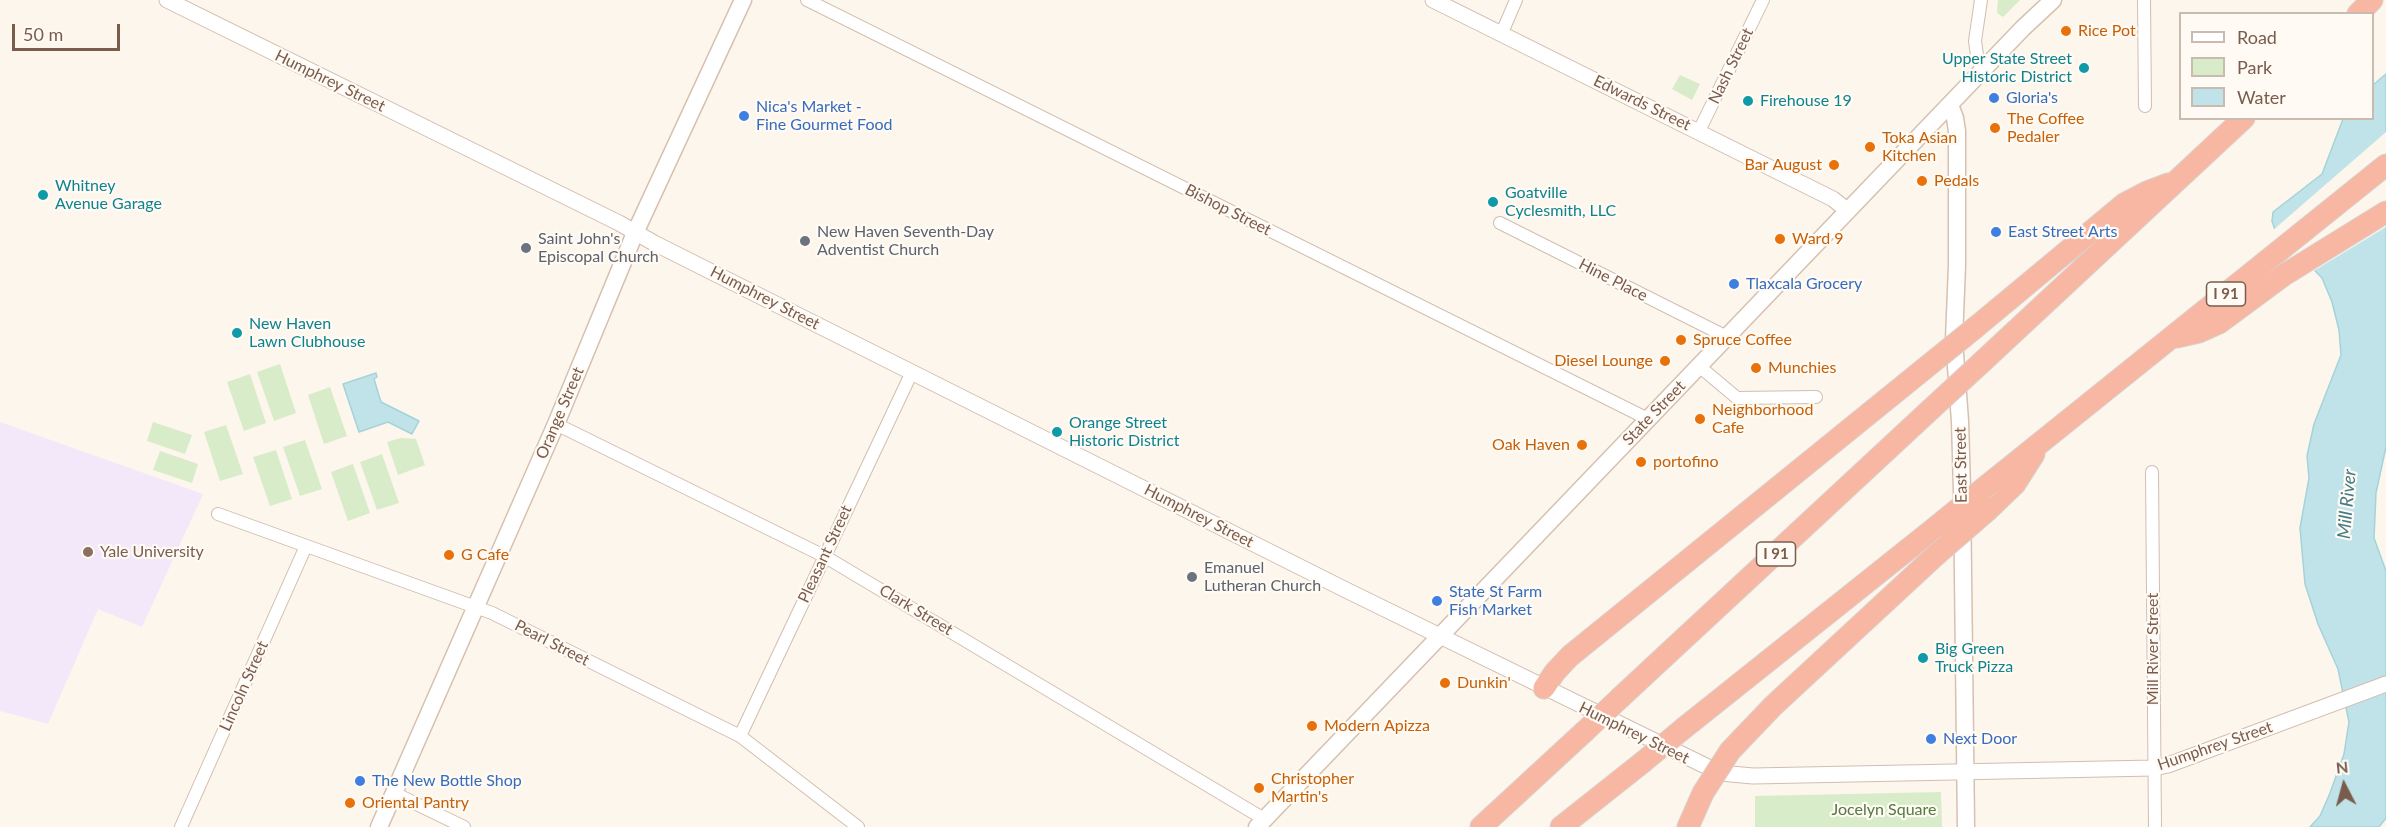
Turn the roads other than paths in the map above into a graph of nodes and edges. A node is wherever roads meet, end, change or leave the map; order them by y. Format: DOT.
graph roads {
  1 [pos="167,0"];
  2 [pos="743,0"];
  3 [pos="807,0"];
  4 [pos="1433,0"];
  5 [pos="1516,0"];
  6 [pos="1763,0"];
  7 [pos="1981,0"];
  8 [pos="2053,0"];
  9 [pos="2144,0"];
  10 [pos="2372,0"];
  11 [pos="2360,12"];
  12 [pos="1502,34"];
  13 [pos="1982,70"];
  14 [pos="1950,105"];
  15 [pos="2145,106"];
  16 [pos="2242,120"];
  17 [pos="1699,131"];
  18 [pos="2386,165"];
  19 [pos="2177,181"];
  20 [pos="1848,211"];
  21 [pos="2386,212"];
  22 [pos="1500,223"];
  23 [pos="635,233"];
  24 [pos="1727,338"];
  25 [pos="2171,338"];
  26 [pos="1700,366"];
  27 [pos="912,372"];
  28 [pos="1816,397"];
  29 [pos="1648,419"];
  30 [pos="556,423"];
  31 [pos="2041,442"];
  32 [pos="2152,472"];
  33 [pos="218,514"];
  34 [pos="306,546"];
  35 [pos="824,556"];
  36 [pos="474,606"];
  37 [pos="1440,636"];
  38 [pos="2386,684"];
  39 [pos="1544,688"];
  40 [pos="740,736"];
  41 [pos="2154,768"];
  42 [pos="1965,773"];
  43 [pos="394,793"];
  44 [pos="1261,823"];
  45 [pos="181,827"];
  46 [pos="379,827"];
  47 [pos="464,827"];
  48 [pos="858,827"];
  49 [pos="1481,827"];
  50 [pos="1561,827"];
  51 [pos="1689,827"];
  52 [pos="1966,827"];
  53 [pos="2155,827"];
  1 -- 23 [label="street, Humphrey Street"];
  2 -- 23 [label="main road, Orange Street"];
  3 -- 29 [label="street, Bishop Street"];
  4 -- 12 [label="street, Edwards Street"];
  5 -- 12 [label="street"];
  6 -- 17 [label="street, Nash Street"];
  7 -- 13 [label="street"];
  8 -- 13 [label="main road, State Street"];
  9 -- 15 [label="street"];
  10 -- 11 [label="highway"];
  12 -- 17 [label="street, Edwards Street"];
  13 -- 14 [label="main road, State Street"];
  14 -- 20 [label="main road, State Street"];
  14 -- 42 [label="main road, East Street"];
  16 -- 19 [label="highway, I 91"];
  17 -- 20 [label="street, Edwards Street"];
  18 -- 25 [label="highway, I 91"];
  19 -- 39 [label="highway, bridge"];
  19 -- 49 [label="highway, I 91, bridge"];
  20 -- 24 [label="main road, State Street"];
  21 -- 25 [label="highway"];
  22 -- 24 [label="street, Hine Place"];
  23 -- 27 [label="street, Humphrey Street"];
  23 -- 30 [label="main road, Orange Street"];
  24 -- 26 [label="main road, State Street"];
  25 -- 31 [label="highway, I 91"];
  26 -- 28 [label="street"];
  26 -- 29 [label="main road, State Street"];
  27 -- 35 [label="street, Pleasant Street"];
  27 -- 37 [label="street, Humphrey Street"];
  29 -- 37 [label="main road, State Street"];
  30 -- 35 [label="street, Clark Street"];
  30 -- 36 [label="main road, Orange Street"];
  31 -- 50 [label="highway, I 91, bridge"];
  31 -- 51 [label="highway, bridge"];
  32 -- 41 [label="street, Mill River Street"];
  33 -- 34 [label="street, Pearl Street"];
  34 -- 36 [label="street, Pearl Street"];
  34 -- 45 [label="street, Lincoln Street"];
  35 -- 40 [label="street, Pleasant Street"];
  35 -- 44 [label="street, Clark Street"];
  36 -- 40 [label="street, Pearl Street"];
  36 -- 43 [label="main road, Orange Street"];
  37 -- 39 [label="street, Humphrey Street"];
  37 -- 44 [label="main road, State Street"];
  38 -- 41 [label="street, Humphrey Street"];
  39 -- 42 [label="street, Humphrey Street"];
  40 -- 48 [label="street, Pearl Street"];
  41 -- 42 [label="street, Humphrey Street"];
  41 -- 53 [label="street, Mill River Street"];
  42 -- 52 [label="main road, East Street"];
  43 -- 46 [label="main road, Orange Street"];
  43 -- 47 [label="street"];
}
